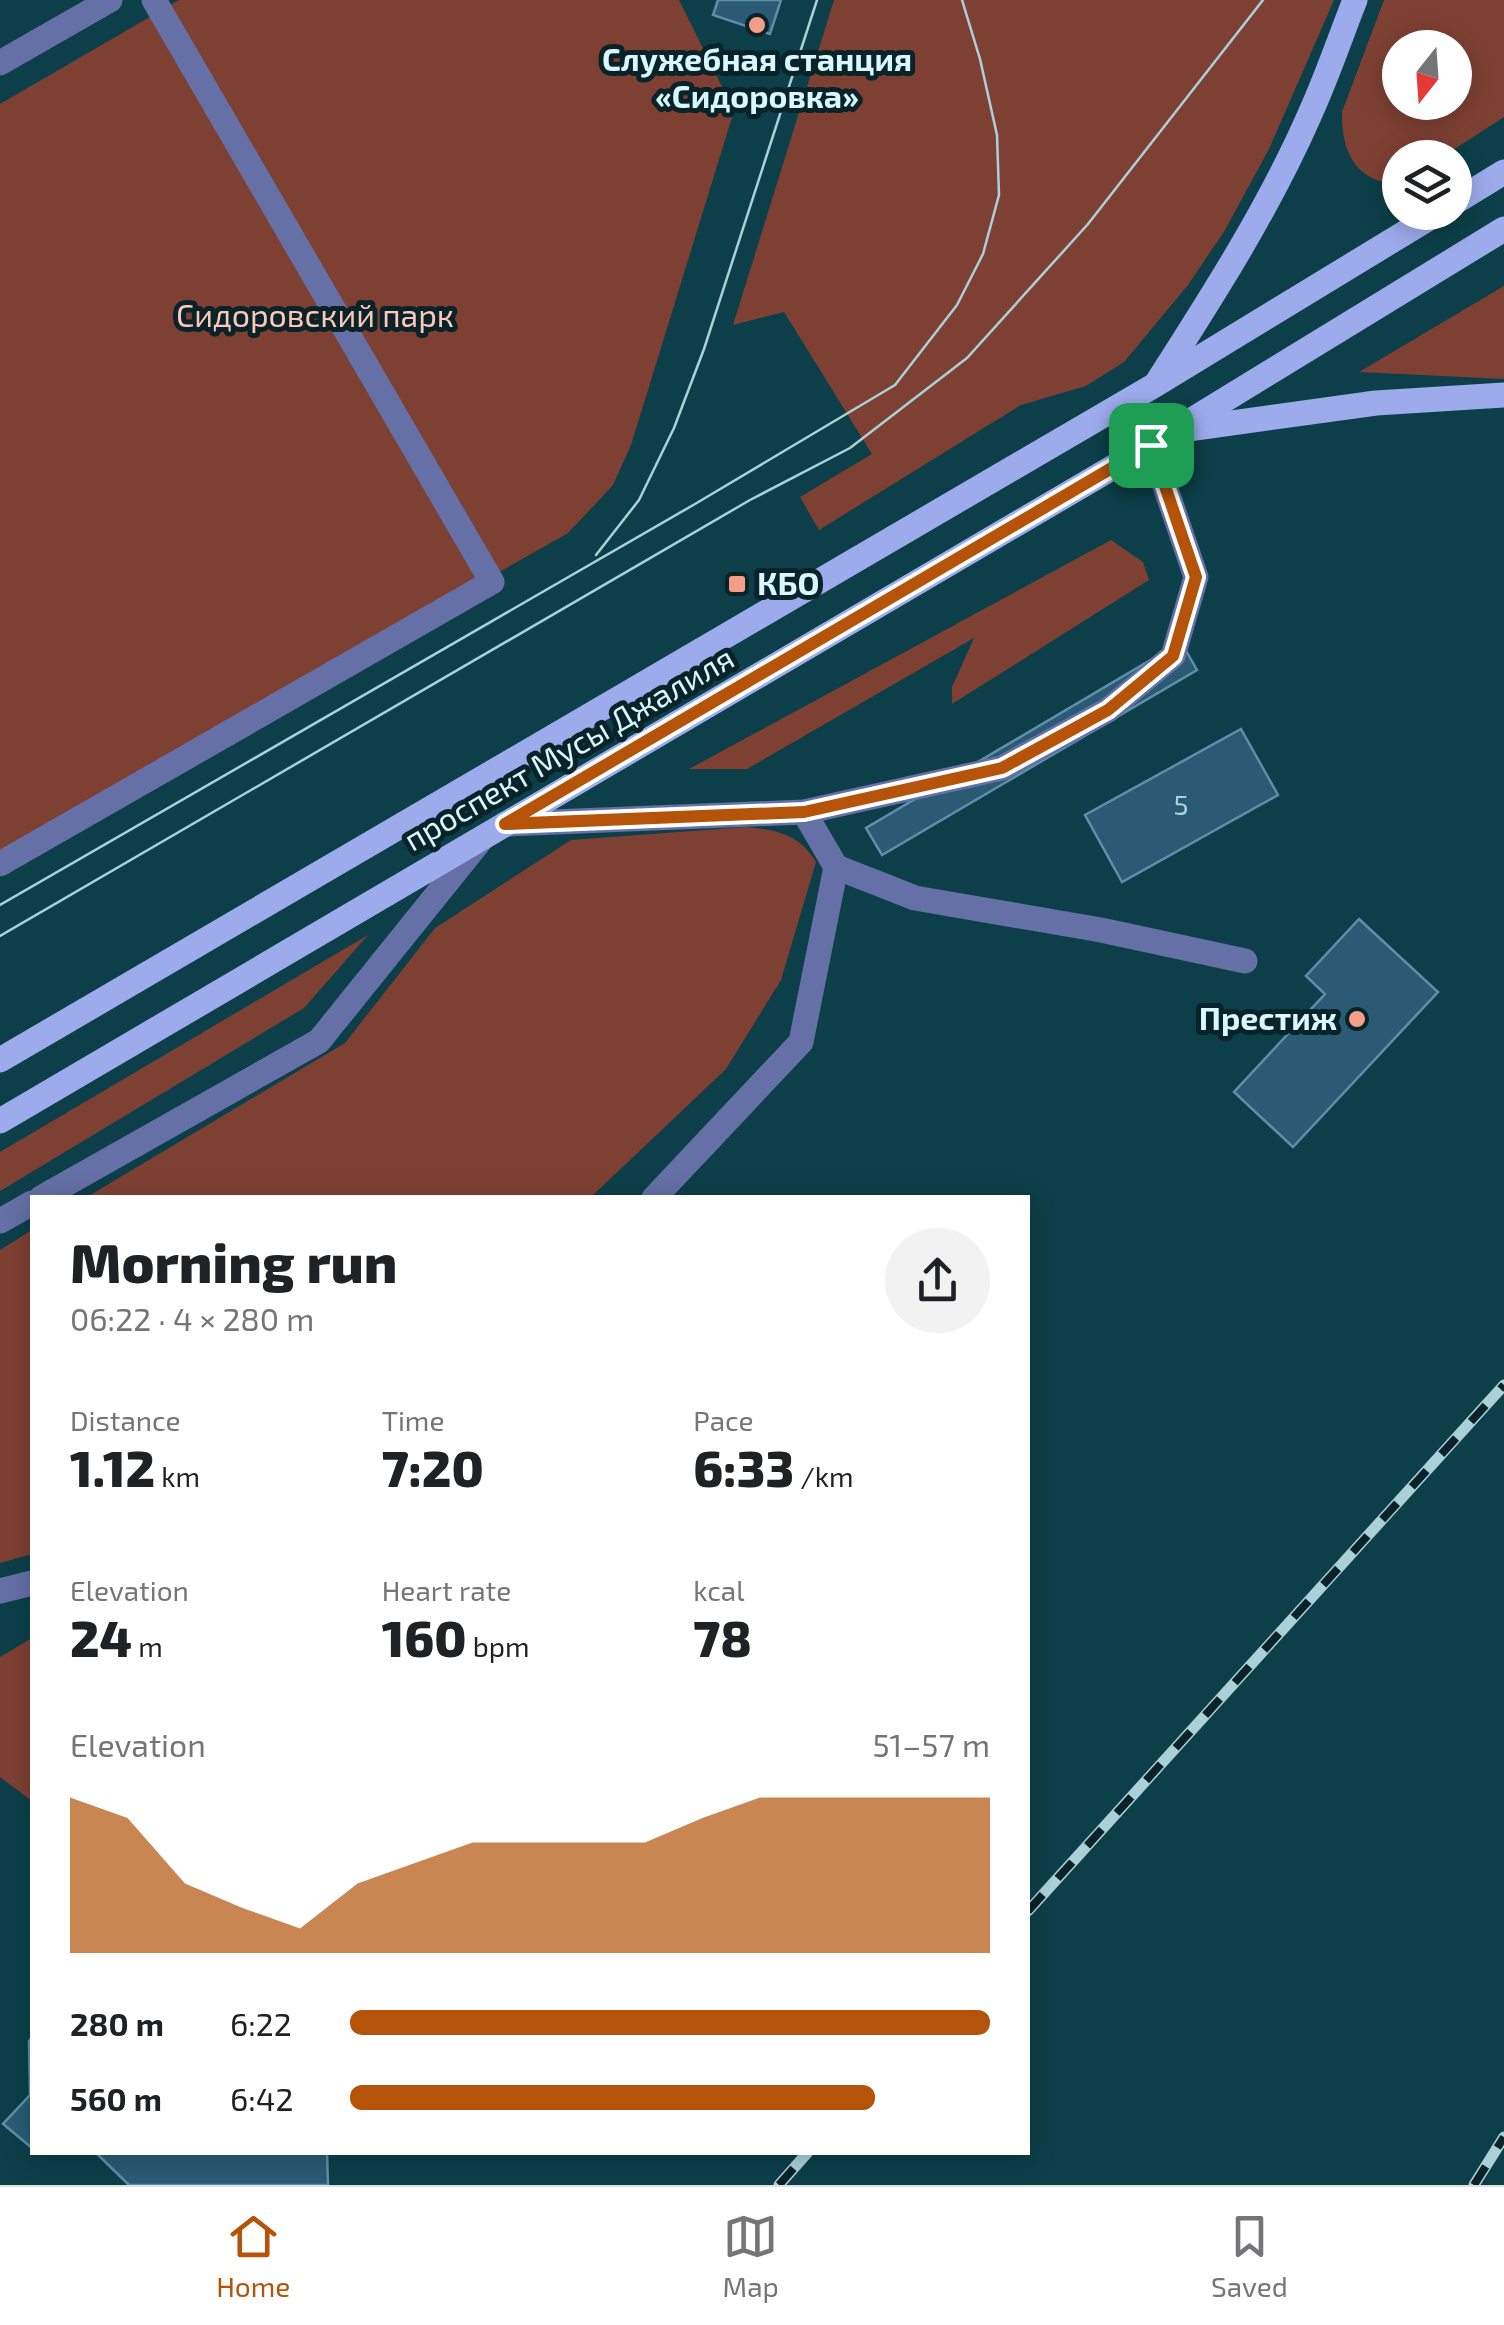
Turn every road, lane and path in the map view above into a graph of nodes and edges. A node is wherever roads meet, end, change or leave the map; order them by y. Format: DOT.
graph roads {
  1 [pos="110,0"];
  2 [pos="154,0"];
  3 [pos="1355,0"];
  4 [pos="0,63"];
  5 [pos="1504,172"];
  6 [pos="1472,192"];
  7 [pos="1504,229"];
  8 [pos="1409,230"];
  9 [pos="1155,385"];
  10 [pos="1504,395"];
  11 [pos="1161,438"];
  12 [pos="804,812"];
  13 [pos="494,831"];
  14 [pos="0,864"];
  15 [pos="836,867"];
  16 [pos="1245,961"];
  17 [pos="0,1060"];
  18 [pos="0,1122"];
  19 [pos="47,1195"];
  20 [pos="657,1195"];
  21 [pos="30,1203"];
  22 [pos="0,1221"];
  23 [pos="30,1583"];
  24 [pos="0,1591"];
  1 -- 4 [label="street"];
  2 -- 14 [label="street"];
  3 -- 9 [label="main road"];
  5 -- 6 [label="main road"];
  7 -- 11 [label="main road, проспект Мусы Джалиля"];
  8 -- 9 [label="main road, проспект Мусы Джалиля"];
  9 -- 17 [label="main road, проспект Мусы Джалиля"];
  10 -- 11 [label="main road"];
  11 -- 12 [label="street"];
  11 -- 13 [label="main road, проспект Мусы Джалиля"];
  12 -- 13 [label="street"];
  12 -- 15 [label="street"];
  13 -- 18 [label="main road, проспект Мусы Джалиля"];
  13 -- 19 [label="street"];
  15 -- 16 [label="street"];
  15 -- 20 [label="street"];
  21 -- 22 [label="street"];
  23 -- 24 [label="street"];
}
